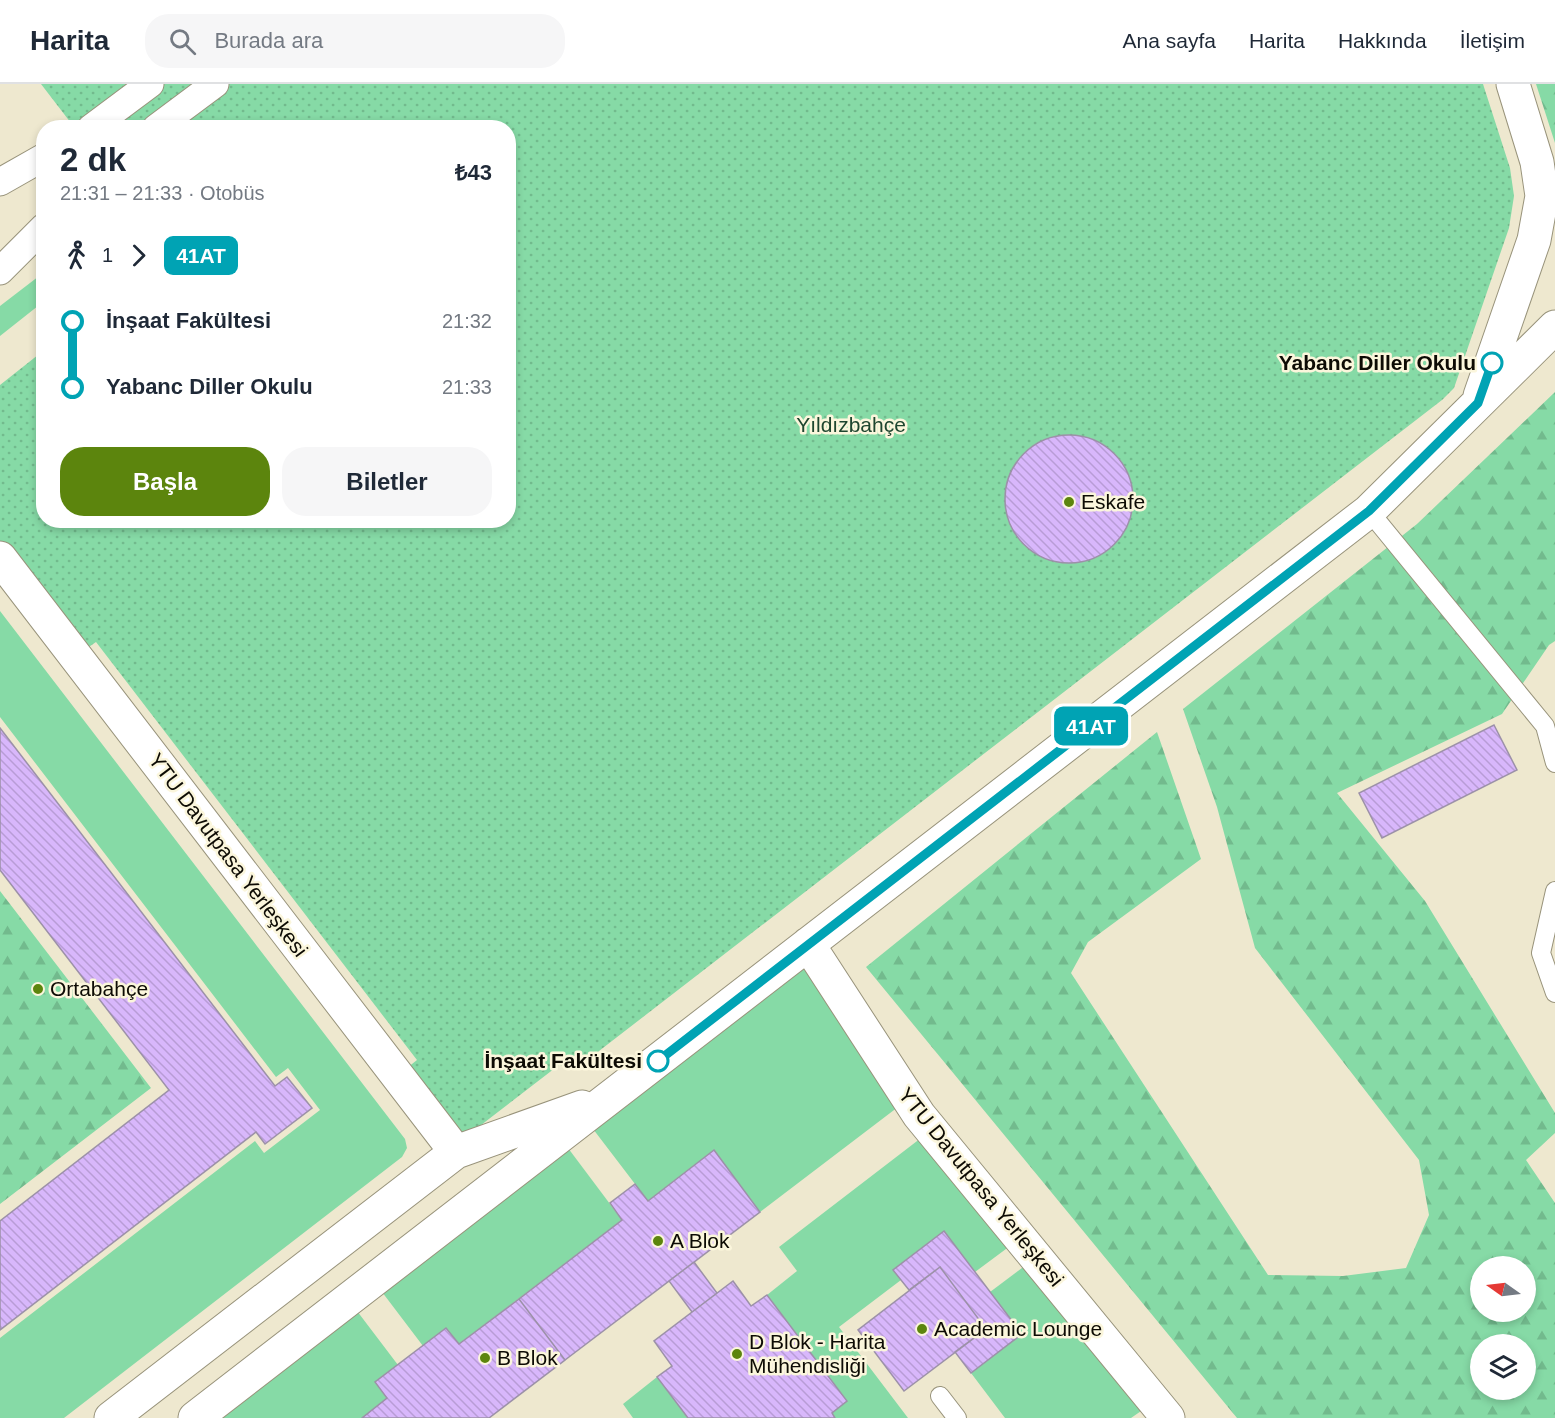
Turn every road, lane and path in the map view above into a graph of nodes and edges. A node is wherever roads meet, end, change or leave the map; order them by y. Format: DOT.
graph roads {
  1 [pos="150,84"];
  2 [pos="214,84"];
  3 [pos="1513,84"];
  4 [pos="102,120"];
  5 [pos="167,120"];
  6 [pos="36,162"];
  7 [pos="1546,174"];
  8 [pos="0,182"];
  9 [pos="36,235"];
  10 [pos="0,271"];
  11 [pos="1555,327"];
  12 [pos="1478,403"];
  13 [pos="1369,511"];
  14 [pos="0,558"];
  15 [pos="1555,763"];
  16 [pos="1555,891"];
  17 [pos="808,944"];
  18 [pos="1555,993"];
  19 [pos="612,1096"];
  20 [pos="456,1152"];
  21 [pos="940,1396"];
  22 [pos="111,1418"];
  23 [pos="195,1418"];
  24 [pos="957,1418"];
  25 [pos="1168,1418"];
  1 -- 4 [label="street"];
  2 -- 5 [label="street"];
  3 -- 7 [label="street"];
  6 -- 8 [label="street"];
  7 -- 12 [label="street"];
  9 -- 10 [label="street"];
  11 -- 12 [label="street"];
  12 -- 13 [label="street"];
  13 -- 15 [label="lane"];
  13 -- 17 [label="street"];
  14 -- 20 [label="street, YTU Davutpasa Yerleşkesi"];
  16 -- 18 [label="lane"];
  17 -- 19 [label="street"];
  17 -- 25 [label="street, YTU Davutpasa Yerleşkesi"];
  19 -- 20 [label="street"];
  19 -- 23 [label="street"];
  20 -- 22 [label="street"];
  21 -- 24 [label="lane"];
}
